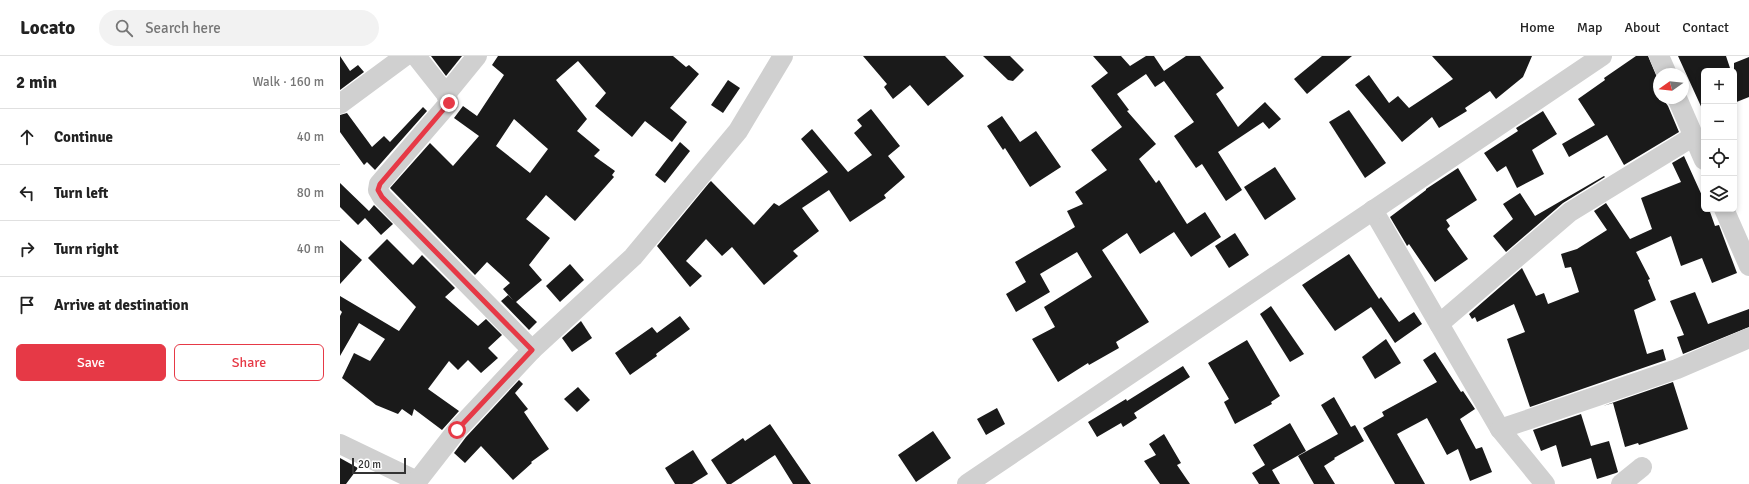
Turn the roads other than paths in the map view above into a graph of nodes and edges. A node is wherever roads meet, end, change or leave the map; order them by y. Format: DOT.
graph roads {
  1 [pos="405,56"];
  2 [pos="416,56"];
  3 [pos="477,56"];
  4 [pos="783,56"];
  5 [pos="1602,56"];
  6 [pos="1659,56"];
  7 [pos="1664,68"];
  8 [pos="446,94"];
  9 [pos="340,104"];
  10 [pos="1680,104"];
  11 [pos="1694,136"];
  12 [pos="1701,153"];
  13 [pos="1373,210"];
  14 [pos="1725,212"];
  15 [pos="1747,258"];
  16 [pos="1439,324"];
  17 [pos="1749,338"];
  18 [pos="532,350"];
  19 [pos="1500,429"];
  20 [pos="340,444"];
  21 [pos="1642,467"];
  22 [pos="416,482"];
  23 [pos="967,484"];
  24 [pos="1545,484"];
  25 [pos="1621,484"];
  1 -- 9 [label="street"];
  2 -- 8 [label="street"];
  3 -- 8 [label="street"];
  4 -- 18 [label="street"];
  5 -- 13 [label="street"];
  6 -- 7 [label="street"];
  8 -- 18 [label="street"];
  10 -- 11 [label="street"];
  11 -- 12 [label="street"];
  11 -- 16 [label="street"];
  13 -- 16 [label="street"];
  13 -- 23 [label="street"];
  14 -- 15 [label="street"];
  16 -- 19 [label="street"];
  17 -- 19 [label="street"];
  18 -- 22 [label="street"];
  19 -- 24 [label="street"];
  20 -- 22 [label="street"];
  21 -- 25 [label="street"];
}
